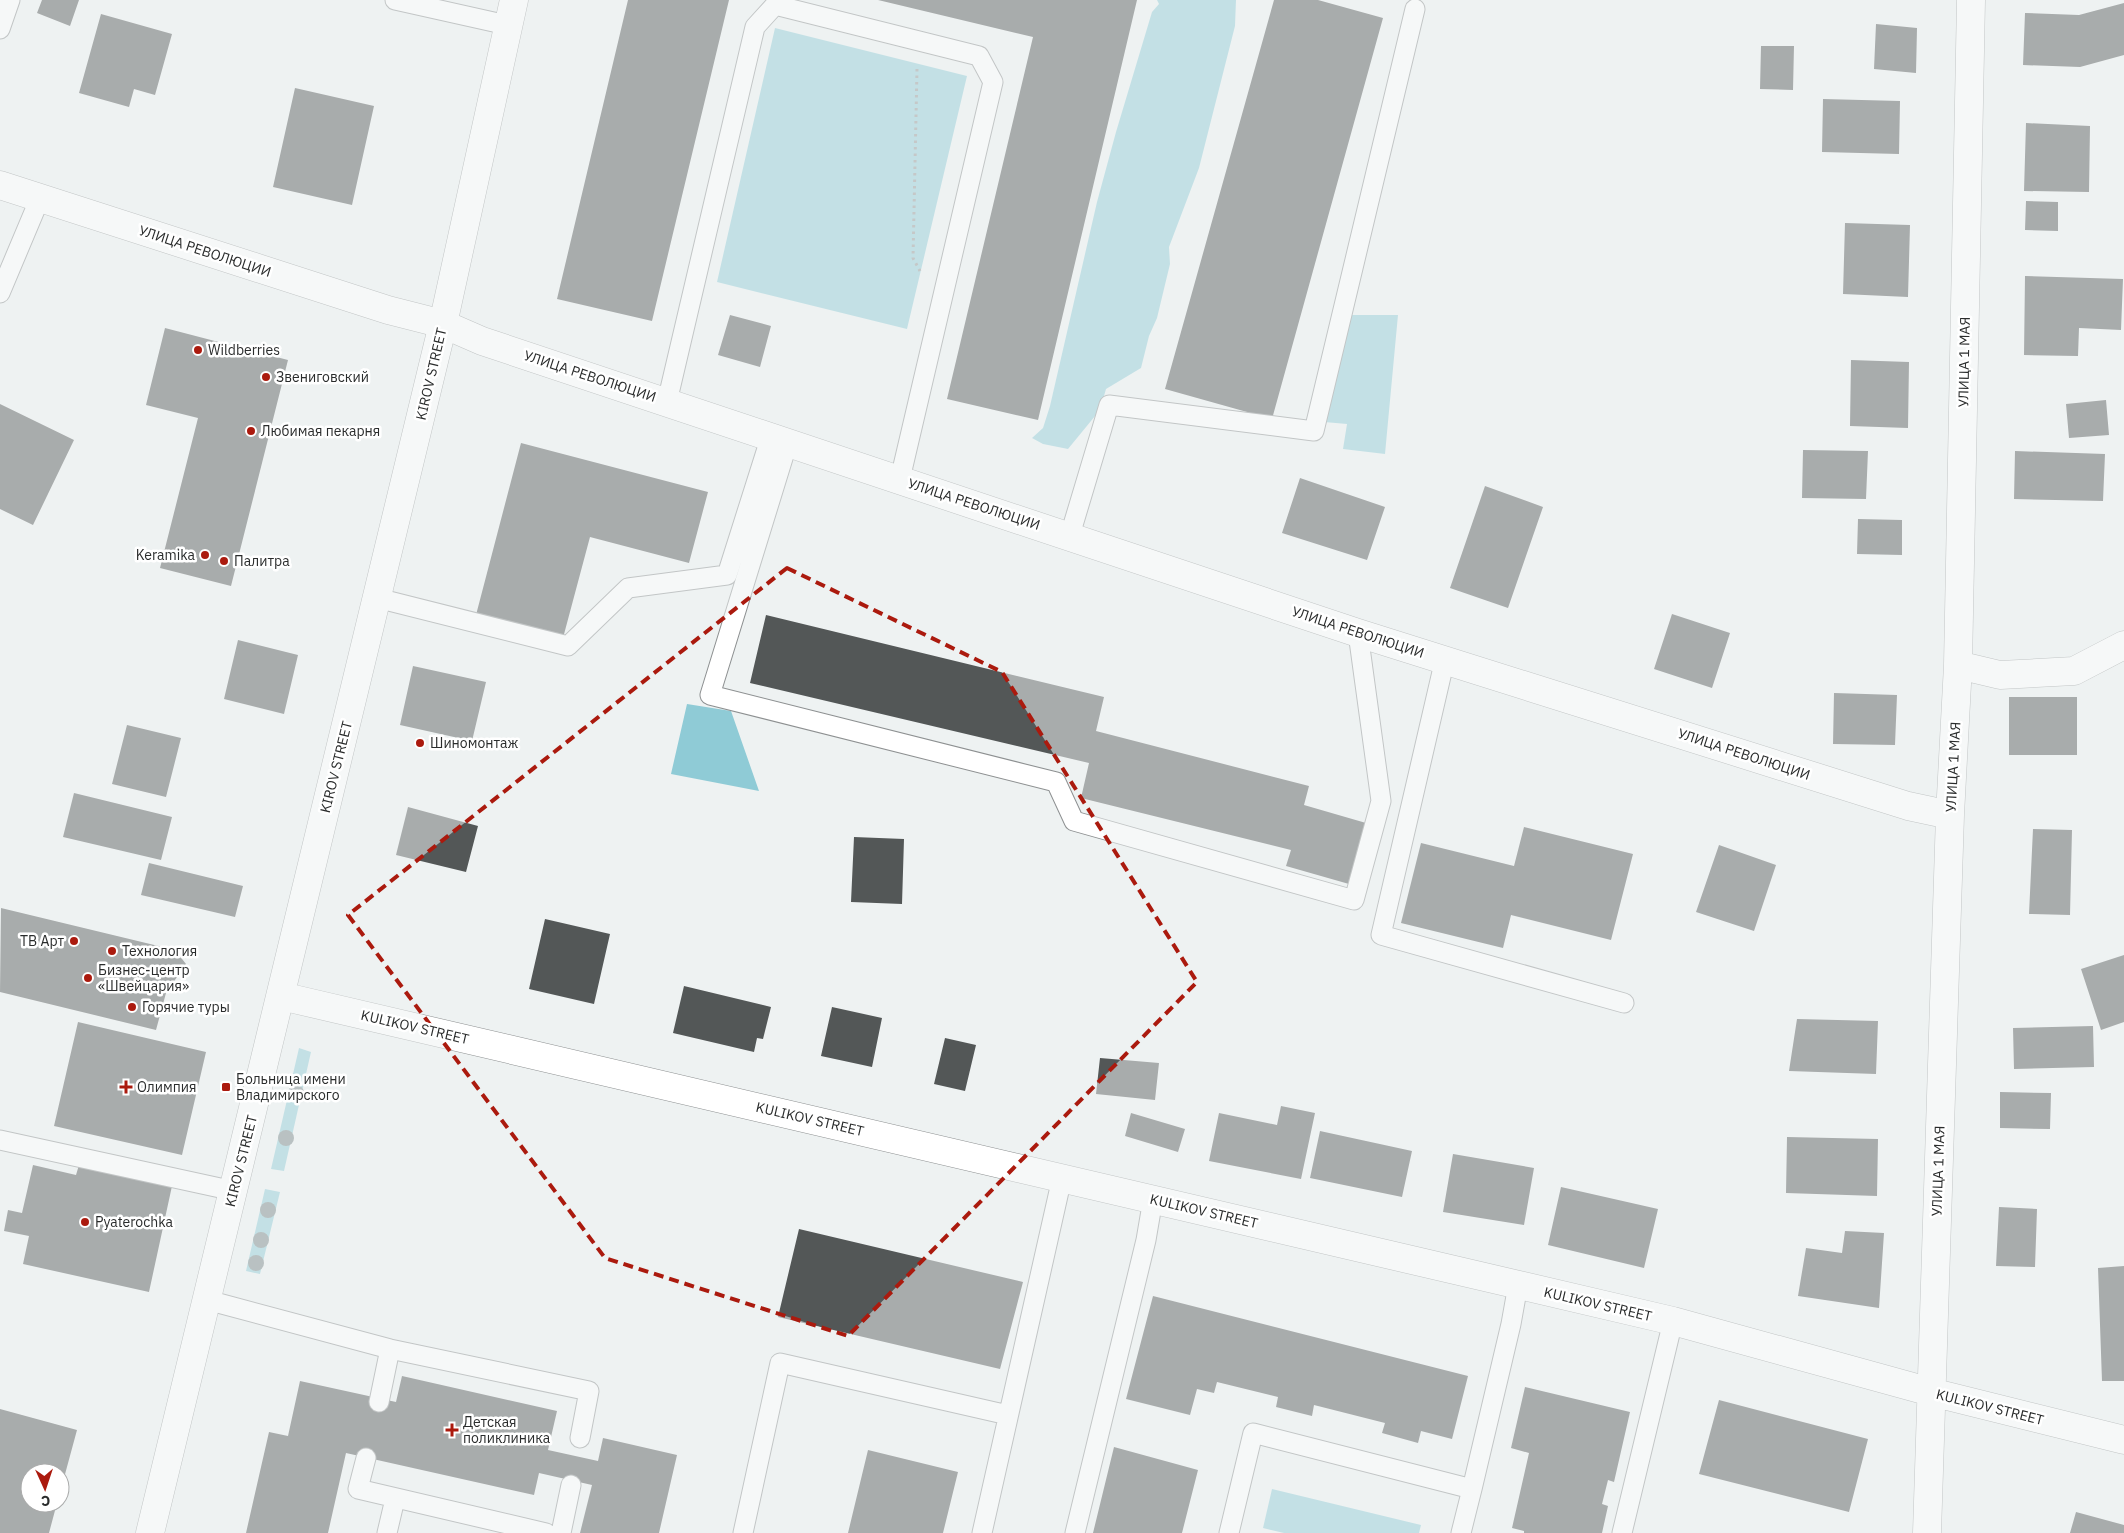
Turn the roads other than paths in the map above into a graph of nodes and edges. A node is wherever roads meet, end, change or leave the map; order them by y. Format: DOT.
graph roads {
  1 [pos="10,0"];
  2 [pos="395,0"];
  3 [pos="1971,0"];
  4 [pos="1415,8"];
  5 [pos="510,13"];
  6 [pos="0,29"];
  7 [pos="0,185"];
  8 [pos="40,198"];
  9 [pos="0,293"];
  10 [pos="442,324"];
  11 [pos="667,402"];
  12 [pos="779,439"];
  13 [pos="900,479"];
  14 [pos="1070,535"];
  15 [pos="377,598"];
  16 [pos="1358,633"];
  17 [pos="2124,645"];
  18 [pos="1445,660"];
  19 [pos="1958,665"];
  20 [pos="1950,814"];
  21 [pos="281,996"];
  22 [pos="1624,1003"];
  23 [pos="0,1140"];
  24 [pos="1062,1178"];
  25 [pos="234,1191"];
  26 [pos="1153,1199"];
  27 [pos="1518,1285"];
  28 [pos="207,1300"];
  29 [pos="1673,1321"];
  30 [pos="390,1348"];
  31 [pos="1931,1392"];
  32 [pos="380,1402"];
  33 [pos="1008,1415"];
  34 [pos="580,1438"];
  35 [pos="2124,1440"];
  36 [pos="366,1458"];
  37 [pos="571,1485"];
  38 [pos="1472,1488"];
  39 [pos="395,1499"];
  40 [pos="150,1533"];
  41 [pos="387,1533"];
  42 [pos="546,1533"];
  43 [pos="561,1533"];
  44 [pos="743,1533"];
  45 [pos="982,1533"];
  46 [pos="1075,1533"];
  47 [pos="1229,1533"];
  48 [pos="1461,1533"];
  49 [pos="1622,1533"];
  50 [pos="1927,1533"];
  1 -- 6 [label="lane"];
  2 -- 5 [label="lane"];
  3 -- 19 [label="street, УЛИЦА 1 МАЯ"];
  4 -- 14 [label="lane"];
  5 -- 10 [label="street, KIROV STREET"];
  7 -- 8 [label="street, УЛИЦА РЕВОЛЮЦИИ"];
  8 -- 9 [label="lane"];
  8 -- 10 [label="street, УЛИЦА РЕВОЛЮЦИИ"];
  10 -- 11 [label="street, УЛИЦА РЕВОЛЮЦИИ"];
  10 -- 15 [label="street, KIROV STREET"];
  11 -- 12 [label="street, УЛИЦА РЕВОЛЮЦИИ"];
  11 -- 13 [label="lane"];
  12 -- 13 [label="street, УЛИЦА РЕВОЛЮЦИИ"];
  12 -- 15 [label="lane"];
  12 -- 16 [label="lane"];
  13 -- 14 [label="street, УЛИЦА РЕВОЛЮЦИИ"];
  14 -- 16 [label="street, УЛИЦА РЕВОЛЮЦИИ"];
  15 -- 21 [label="street, KIROV STREET"];
  16 -- 18 [label="street, УЛИЦА РЕВОЛЮЦИИ"];
  17 -- 19 [label="street"];
  18 -- 20 [label="street, УЛИЦА РЕВОЛЮЦИИ"];
  18 -- 22 [label="lane"];
  19 -- 20 [label="street, УЛИЦА 1 МАЯ"];
  20 -- 31 [label="street, УЛИЦА 1 МАЯ"];
  21 -- 24 [label="street, KULIKOV STREET"];
  21 -- 25 [label="street, KIROV STREET"];
  23 -- 25 [label="lane"];
  24 -- 26 [label="street, KULIKOV STREET"];
  24 -- 33 [label="lane"];
  25 -- 28 [label="street, KIROV STREET"];
  26 -- 27 [label="street, KULIKOV STREET"];
  26 -- 46 [label="lane"];
  27 -- 29 [label="street, KULIKOV STREET"];
  27 -- 38 [label="lane"];
  28 -- 30 [label="lane"];
  28 -- 40 [label="street, KIROV STREET"];
  29 -- 31 [label="street, KULIKOV STREET"];
  29 -- 49 [label="lane"];
  30 -- 32 [label="lane"];
  30 -- 34 [label="lane"];
  31 -- 35 [label="street, KULIKOV STREET"];
  31 -- 50 [label="street, УЛИЦА 1 МАЯ"];
  33 -- 44 [label="lane"];
  33 -- 45 [label="lane"];
  36 -- 39 [label="lane"];
  37 -- 43 [label="lane"];
  38 -- 47 [label="lane"];
  38 -- 48 [label="lane"];
  39 -- 41 [label="lane"];
  39 -- 42 [label="lane"];
}
